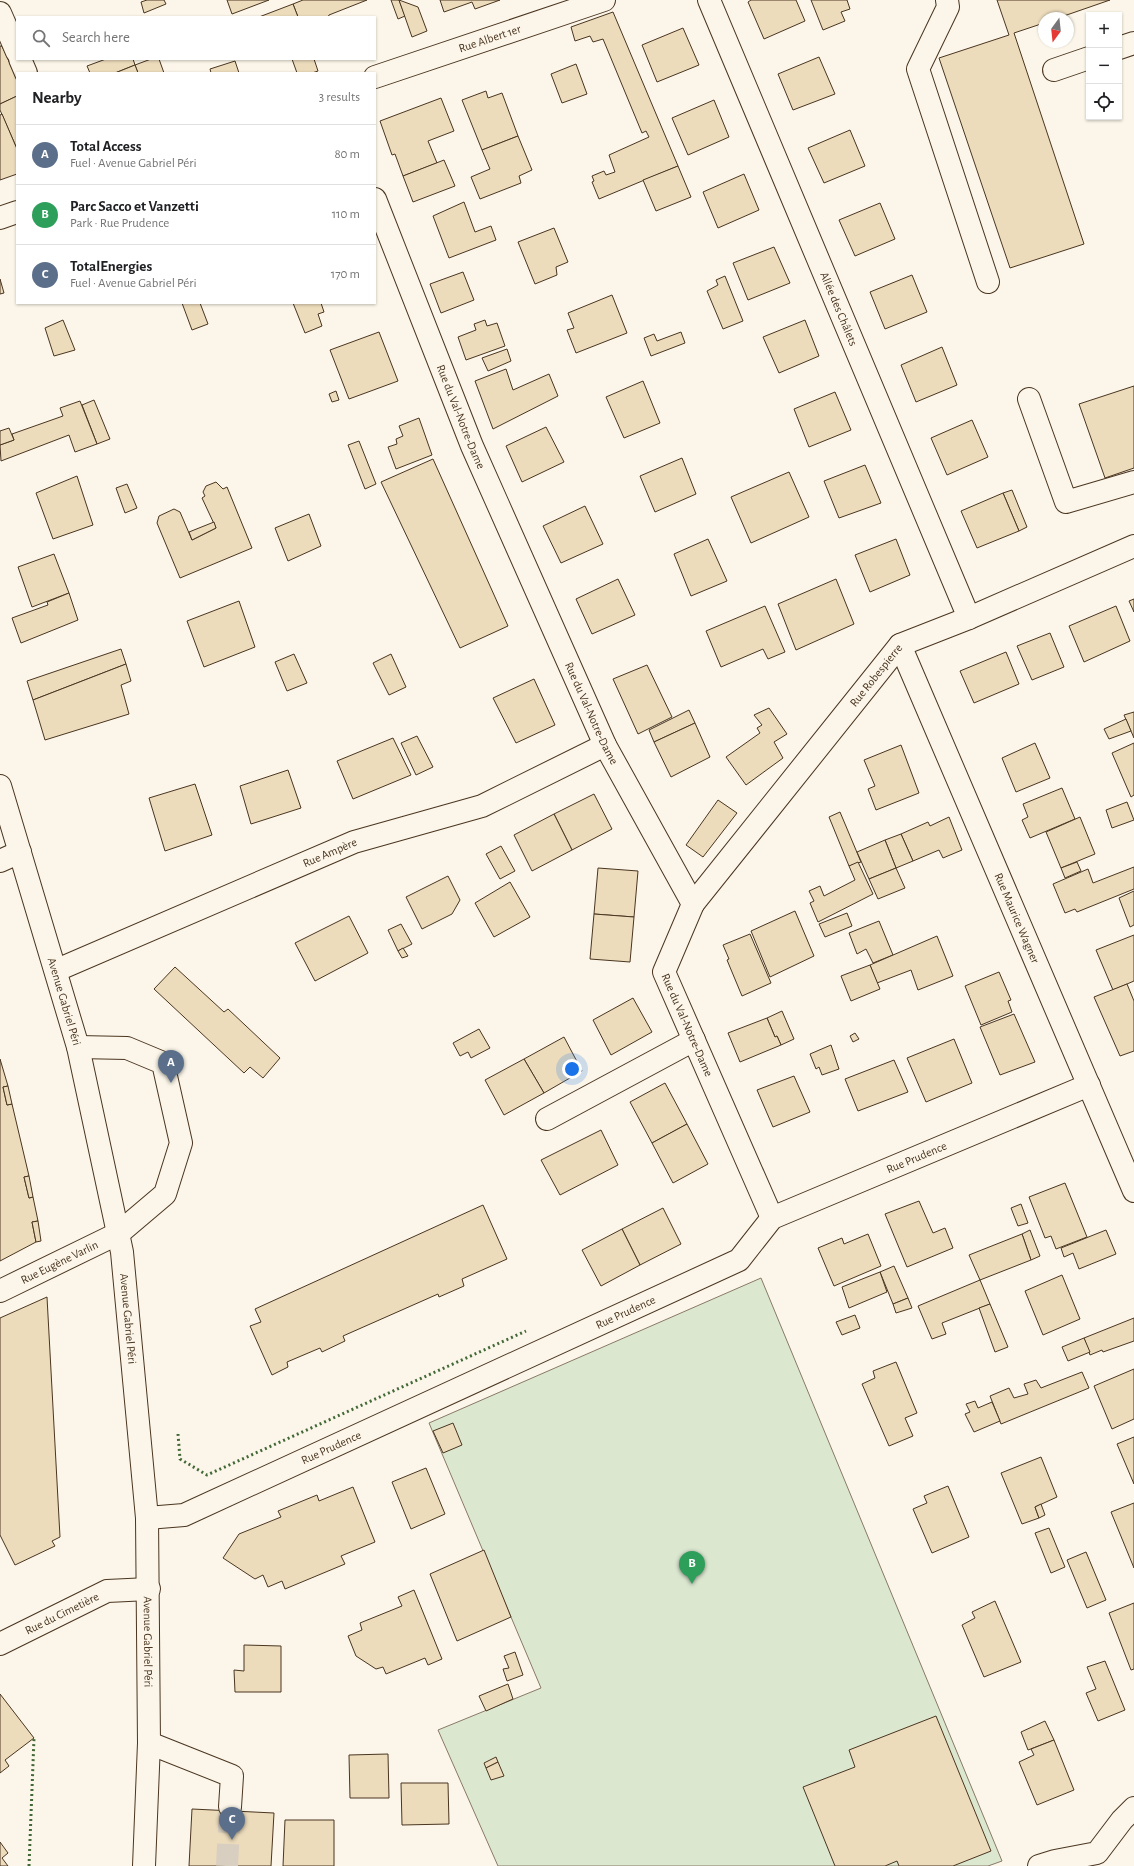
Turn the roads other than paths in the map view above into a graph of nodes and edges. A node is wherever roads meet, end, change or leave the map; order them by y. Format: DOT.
graph roads {
  1 [pos="604,0"];
  2 [pos="709,0"];
  3 [pos="947,0"];
  4 [pos="0,13"];
  5 [pos="1134,43"];
  6 [pos="1122,47"];
  7 [pos="16,50"];
  8 [pos="1086,59"];
  9 [pos="20,60"];
  10 [pos="1054,70"];
  11 [pos="26,72"];
  12 [pos="376,77"];
  13 [pos="376,202"];
  14 [pos="16,212"];
  15 [pos="0,218"];
  16 [pos="988,282"];
  17 [pos="1029,399"];
  18 [pos="1134,482"];
  19 [pos="1134,546"];
  20 [pos="969,618"];
  21 [pos="900,645"];
  22 [pos="605,745"];
  23 [pos="0,786"];
  24 [pos="20,852"];
  25 [pos="0,861"];
  26 [pos="693,904"];
  27 [pos="57,970"];
  28 [pos="694,1040"];
  29 [pos="78,1047"];
  30 [pos="1089,1085"];
  31 [pos="547,1119"];
  32 [pos="1134,1191"];
  33 [pos="772,1218"];
  34 [pos="119,1233"];
  35 [pos="0,1291"];
  36 [pos="147,1518"];
  37 [pos="149,1589"];
  38 [pos="0,1644"];
  39 [pos="149,1743"];
  40 [pos="230,1807"];
  41 [pos="1134,1808"];
  42 [pos="1102,1860"];
  43 [pos="144,1866"];
  44 [pos="1039,1866"];
  1 -- 12 [label="street, Rue Albert 1er"];
  2 -- 20 [label="street, Allée des Châlets"];
  3 -- 16 [label="street"];
  4 -- 7 [label="street"];
  5 -- 6 [label="street"];
  8 -- 10 [label="street"];
  9 -- 11 [label="street"];
  13 -- 22 [label="street, Rue du Val-Notre-Dame"];
  14 -- 15 [label="street"];
  17 -- 18 [label="street"];
  19 -- 20 [label="street, Rue Robespierre"];
  20 -- 21 [label="street, Rue Robespierre"];
  21 -- 26 [label="street, Rue Robespierre"];
  21 -- 30 [label="street, Rue Maurice Wagner"];
  22 -- 26 [label="street, Rue du Val-Notre-Dame"];
  22 -- 27 [label="street, Rue Ampère"];
  23 -- 24 [label="street, Avenue Gabriel Péri"];
  24 -- 25 [label="street"];
  24 -- 27 [label="street, Avenue Gabriel Péri"];
  26 -- 28 [label="street, Rue du Val-Notre-Dame"];
  27 -- 29 [label="street, Avenue Gabriel Péri"];
  28 -- 31 [label="street"];
  28 -- 33 [label="street, Rue du Val-Notre-Dame"];
  29 -- 34 [label="street, Avenue Gabriel Péri"];
  29 -- 34 [label="street, Rue Eugène Varlin"];
  30 -- 32 [label="street, Rue Maurice Wagner"];
  30 -- 33 [label="street, Rue Prudence"];
  33 -- 36 [label="street, Rue Prudence"];
  34 -- 35 [label="street, Rue Eugène Varlin"];
  34 -- 36 [label="street, Avenue Gabriel Péri"];
  36 -- 37 [label="street, Avenue Gabriel Péri"];
  37 -- 38 [label="street, Rue du Cimetière"];
  37 -- 39 [label="street, Avenue Gabriel Péri"];
  39 -- 40 [label="street"];
  39 -- 43 [label="street, Avenue Gabriel Péri"];
  41 -- 42 [label="street"];
  42 -- 44 [label="street"];
}
